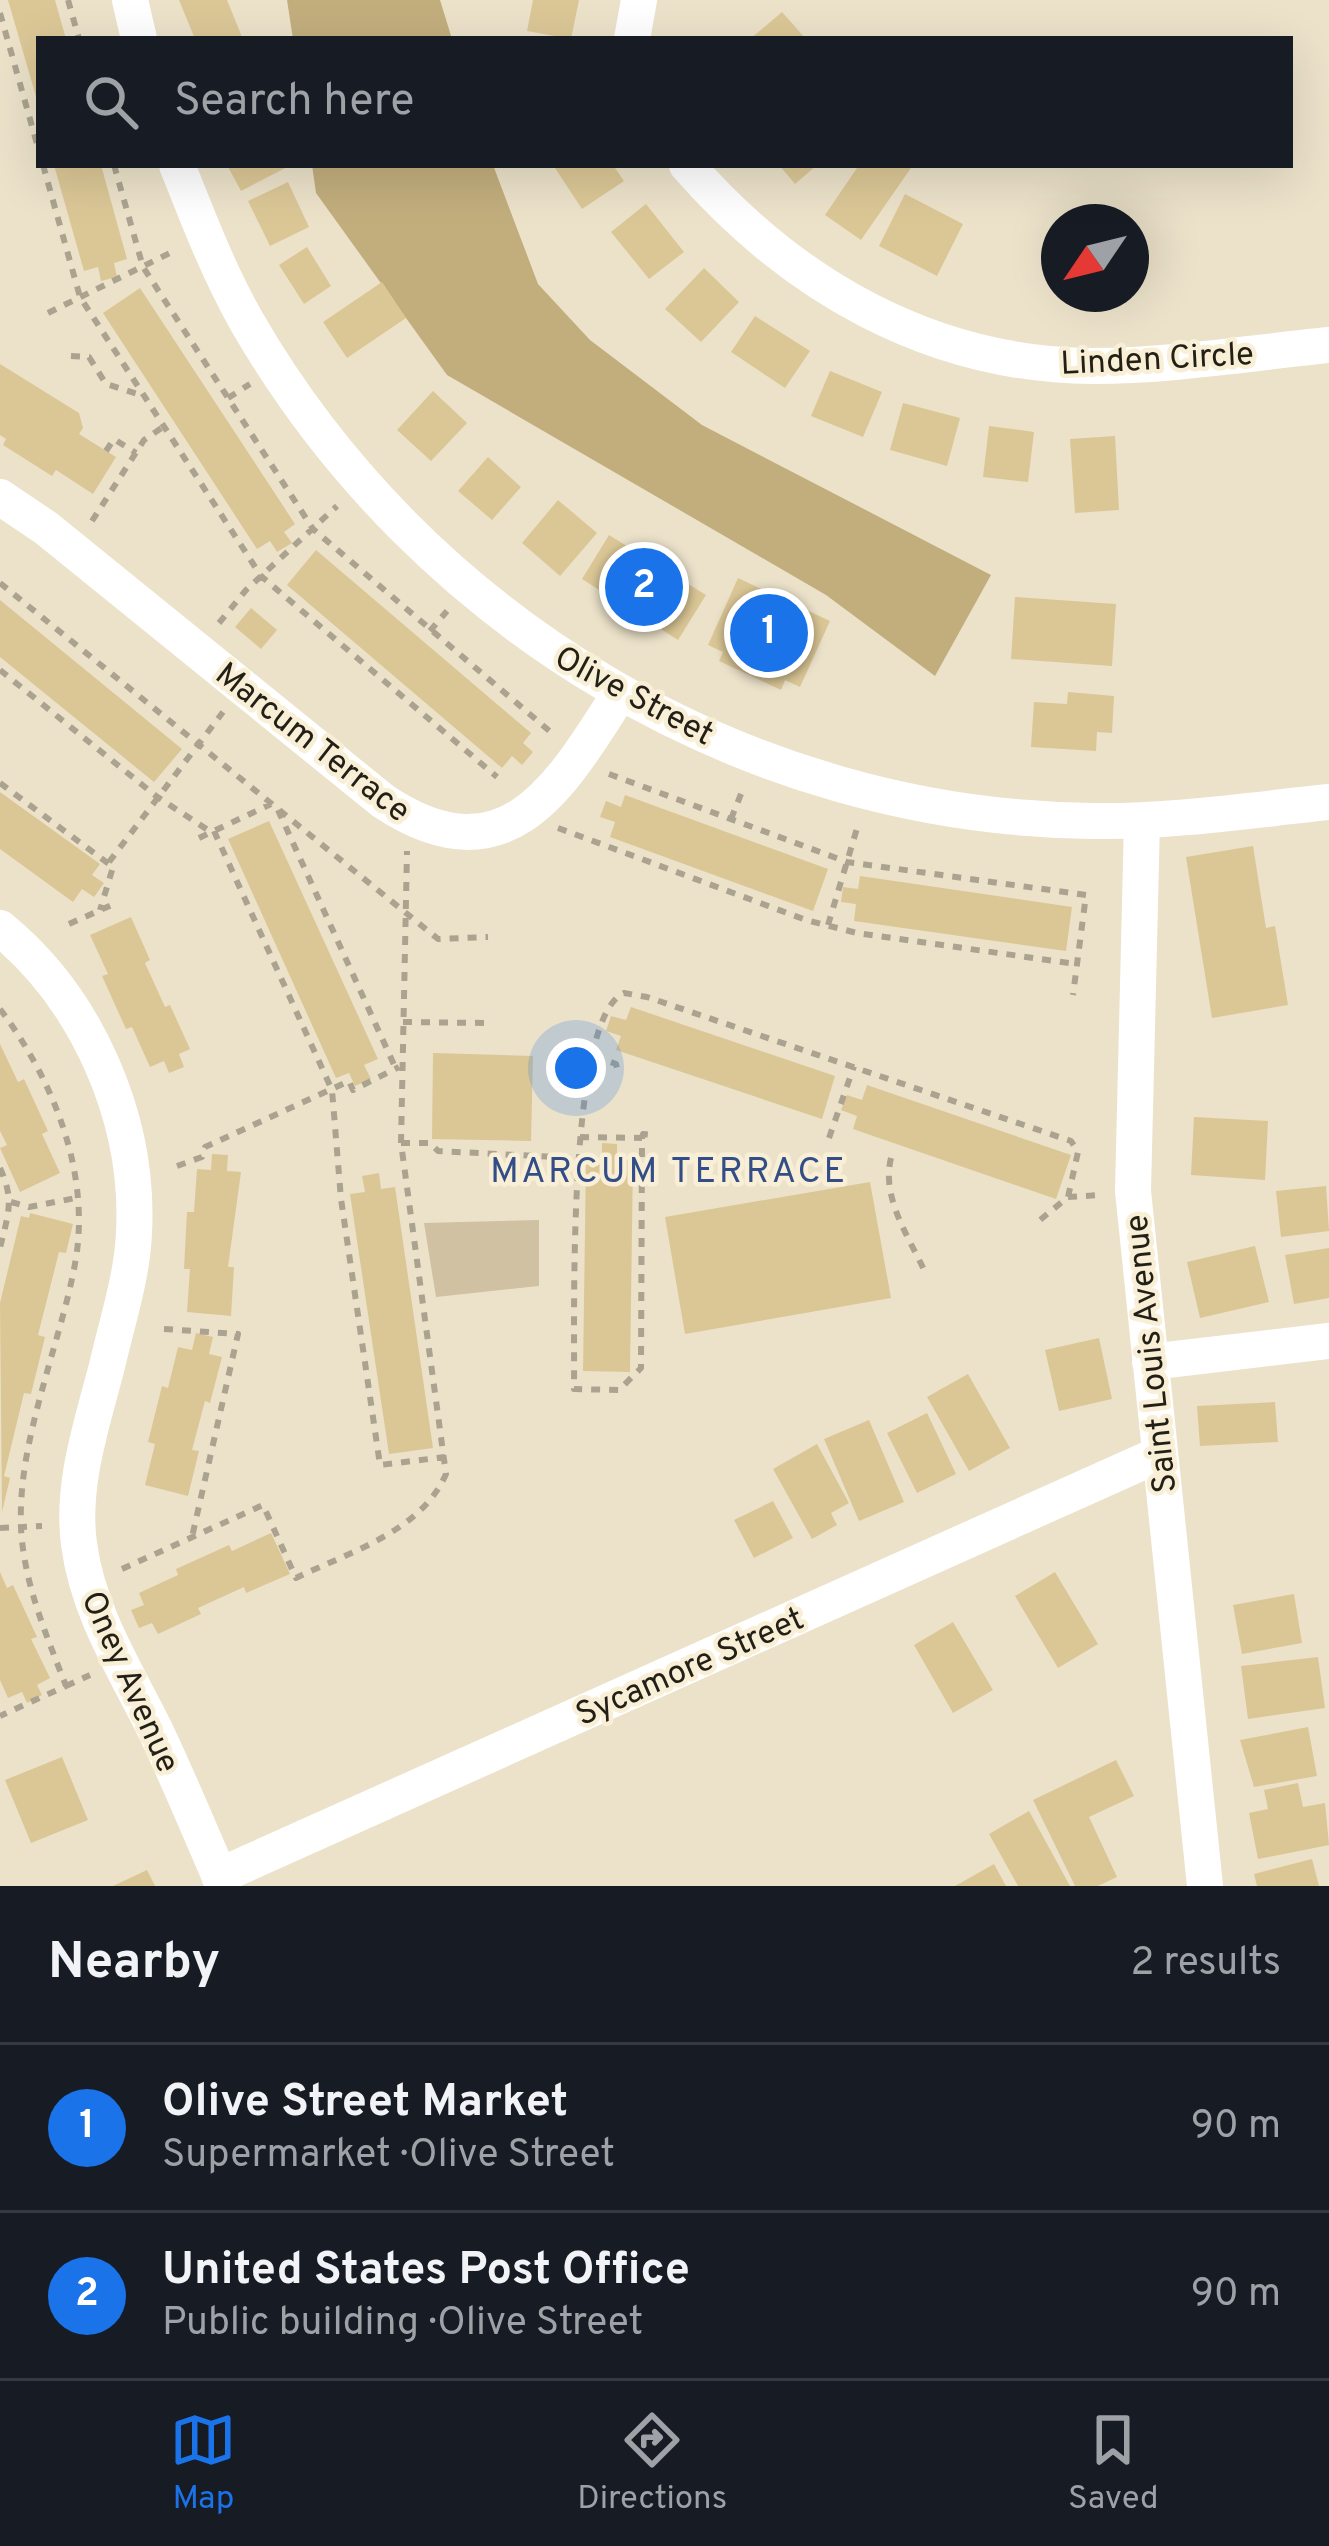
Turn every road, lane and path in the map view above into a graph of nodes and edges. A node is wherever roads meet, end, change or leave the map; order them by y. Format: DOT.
graph roads {
  1 [pos="68,0"];
  2 [pos="130,0"];
  3 [pos="639,0"];
  4 [pos="0,13"];
  5 [pos="78,36"];
  6 [pos="139,36"];
  7 [pos="633,36"];
  8 [pos="36,140"];
  9 [pos="44,168"];
  10 [pos="115,168"];
  11 [pos="178,168"];
  12 [pos="690,168"];
  13 [pos="182,247"];
  14 [pos="142,267"];
  15 [pos="80,297"];
  16 [pos="48,314"];
  17 [pos="1329,345"];
  18 [pos="71,356"];
  19 [pos="255,381"];
  20 [pos="145,397"];
  21 [pos="227,398"];
  22 [pos="164,426"];
  23 [pos="106,452"];
  24 [pos="136,453"];
  25 [pos="0,497"];
  26 [pos="344,500"];
  27 [pos="86,529"];
  28 [pos="313,529"];
  29 [pos="262,576"];
  30 [pos="0,583"];
  31 [pos="451,607"];
  32 [pos="215,627"];
  33 [pos="430,631"];
  34 [pos="0,670"];
  35 [pos="620,693"];
  36 [pos="228,706"];
  37 [pos="561,741"];
  38 [pos="197,743"];
  39 [pos="603,772"];
  40 [pos="497,777"];
  41 [pos="747,780"];
  42 [pos="0,783"];
  43 [pos="156,796"];
  44 [pos="1329,802"];
  45 [pos="275,807"];
  46 [pos="861,816"];
  47 [pos="731,819"];
  48 [pos="1142,820"];
  49 [pos="555,826"];
  50 [pos="212,832"];
  51 [pos="407,834"];
  52 [pos="199,838"];
  53 [pos="109,862"];
  54 [pos="847,862"];
  55 [pos="114,904"];
  56 [pos="100,910"];
  57 [pos="406,911"];
  58 [pos="69,924"];
  59 [pos="828,926"];
  60 [pos="0,928"];
  61 [pos="488,938"];
  62 [pos="1076,964"];
  63 [pos="1072,995"];
  64 [pos="0,1009"];
  65 [pos="404,1022"];
  66 [pos="488,1023"];
  67 [pos="593,1056"];
  68 [pos="854,1066"];
  69 [pos="399,1068"];
  70 [pos="617,1068"];
  71 [pos="332,1090"];
  72 [pos="653,1135"];
  73 [pos="580,1137"];
  74 [pos="642,1138"];
  75 [pos="829,1138"];
  76 [pos="401,1143"];
  77 [pos="576,1158"];
  78 [pos="890,1158"];
  79 [pos="177,1166"];
  80 [pos="0,1168"];
  81 [pos="1101,1196"];
  82 [pos="1068,1197"];
  83 [pos="79,1200"];
  84 [pos="11,1202"];
  85 [pos="1040,1220"];
  86 [pos="0,1248"];
  87 [pos="925,1271"];
  88 [pos="164,1329"];
  89 [pos="1329,1341"];
  90 [pos="1150,1362"];
  91 [pos="1160,1454"];
  92 [pos="446,1456"];
  93 [pos="48,1526"];
  94 [pos="21,1527"];
  95 [pos="0,1528"];
  96 [pos="192,1537"];
  97 [pos="118,1570"];
  98 [pos="89,1676"];
  99 [pos="66,1686"];
  100 [pos="0,1716"];
  101 [pos="221,1881"];
  102 [pos="1205,1886"];
  1 -- 5 [label="path"];
  2 -- 6 [label="street"];
  3 -- 7 [label="street"];
  4 -- 8 [label="path"];
  9 -- 15 [label="path"];
  10 -- 14 [label="path"];
  11 -- 35 [label="street, Olive Street"];
  12 -- 17 [label="street, Linden Circle"];
  13 -- 14 [label="path"];
  14 -- 15 [label="path"];
  14 -- 21 [label="path"];
  15 -- 16 [label="path"];
  15 -- 20 [label="path"];
  18 -- 20 [label="path"];
  19 -- 21 [label="path"];
  20 -- 22 [label="path"];
  21 -- 28 [label="path"];
  22 -- 24 [label="path"];
  22 -- 29 [label="path"];
  23 -- 24 [label="path"];
  24 -- 27 [label="path"];
  25 -- 35 [label="street, Marcum Terrace"];
  26 -- 28 [label="path"];
  28 -- 29 [label="path"];
  28 -- 33 [label="path"];
  29 -- 32 [label="path"];
  29 -- 40 [label="path"];
  30 -- 38 [label="path"];
  31 -- 33 [label="path"];
  33 -- 37 [label="path"];
  34 -- 43 [label="path"];
  35 -- 48 [label="street, Olive Street"];
  36 -- 38 [label="path"];
  38 -- 43 [label="path"];
  38 -- 45 [label="path"];
  39 -- 47 [label="path"];
  41 -- 47 [label="path"];
  42 -- 53 [label="path"];
  43 -- 50 [label="path"];
  43 -- 53 [label="path"];
  44 -- 48 [label="street, Olive Street"];
  45 -- 50 [label="path"];
  45 -- 57 [label="path"];
  45 -- 69 [label="path"];
  46 -- 54 [label="path"];
  47 -- 54 [label="path"];
  48 -- 90 [label="street, Saint Louis Avenue"];
  49 -- 59 [label="path"];
  50 -- 52 [label="path"];
  50 -- 71 [label="path"];
  51 -- 57 [label="path"];
  53 -- 56 [label="path"];
  54 -- 59 [label="path"];
  54 -- 62 [label="path"];
  55 -- 56 [label="path"];
  56 -- 58 [label="path"];
  57 -- 61 [label="path"];
  57 -- 65 [label="path"];
  59 -- 62 [label="path"];
  60 -- 101 [label="street, Oney Avenue"];
  62 -- 63 [label="path"];
  64 -- 83 [label="path"];
  65 -- 66 [label="path"];
  65 -- 69 [label="path"];
  67 -- 68 [label="path"];
  67 -- 70 [label="path"];
  67 -- 73 [label="path"];
  68 -- 75 [label="path"];
  68 -- 82 [label="path"];
  69 -- 71 [label="path"];
  69 -- 76 [label="path"];
  71 -- 79 [label="path"];
  71 -- 92 [label="path"];
  72 -- 74 [label="path"];
  73 -- 74 [label="path"];
  73 -- 77 [label="path"];
  74 -- 77 [label="path"];
  76 -- 77 [label="path"];
  76 -- 92 [label="path"];
  78 -- 87 [label="path"];
  80 -- 84 [label="path"];
  81 -- 82 [label="path"];
  82 -- 85 [label="path"];
  83 -- 84 [label="path"];
  83 -- 94 [label="path"];
  84 -- 86 [label="path"];
  88 -- 96 [label="path"];
  89 -- 90 [label="street"];
  90 -- 91 [label="street, Saint Louis Avenue"];
  91 -- 101 [label="street, Sycamore Street"];
  91 -- 102 [label="street, Saint Louis Avenue"];
  92 -- 96 [label="path"];
  93 -- 94 [label="path"];
  94 -- 95 [label="path"];
  94 -- 99 [label="path"];
  96 -- 97 [label="path"];
  98 -- 99 [label="path"];
  99 -- 100 [label="path"];
}
